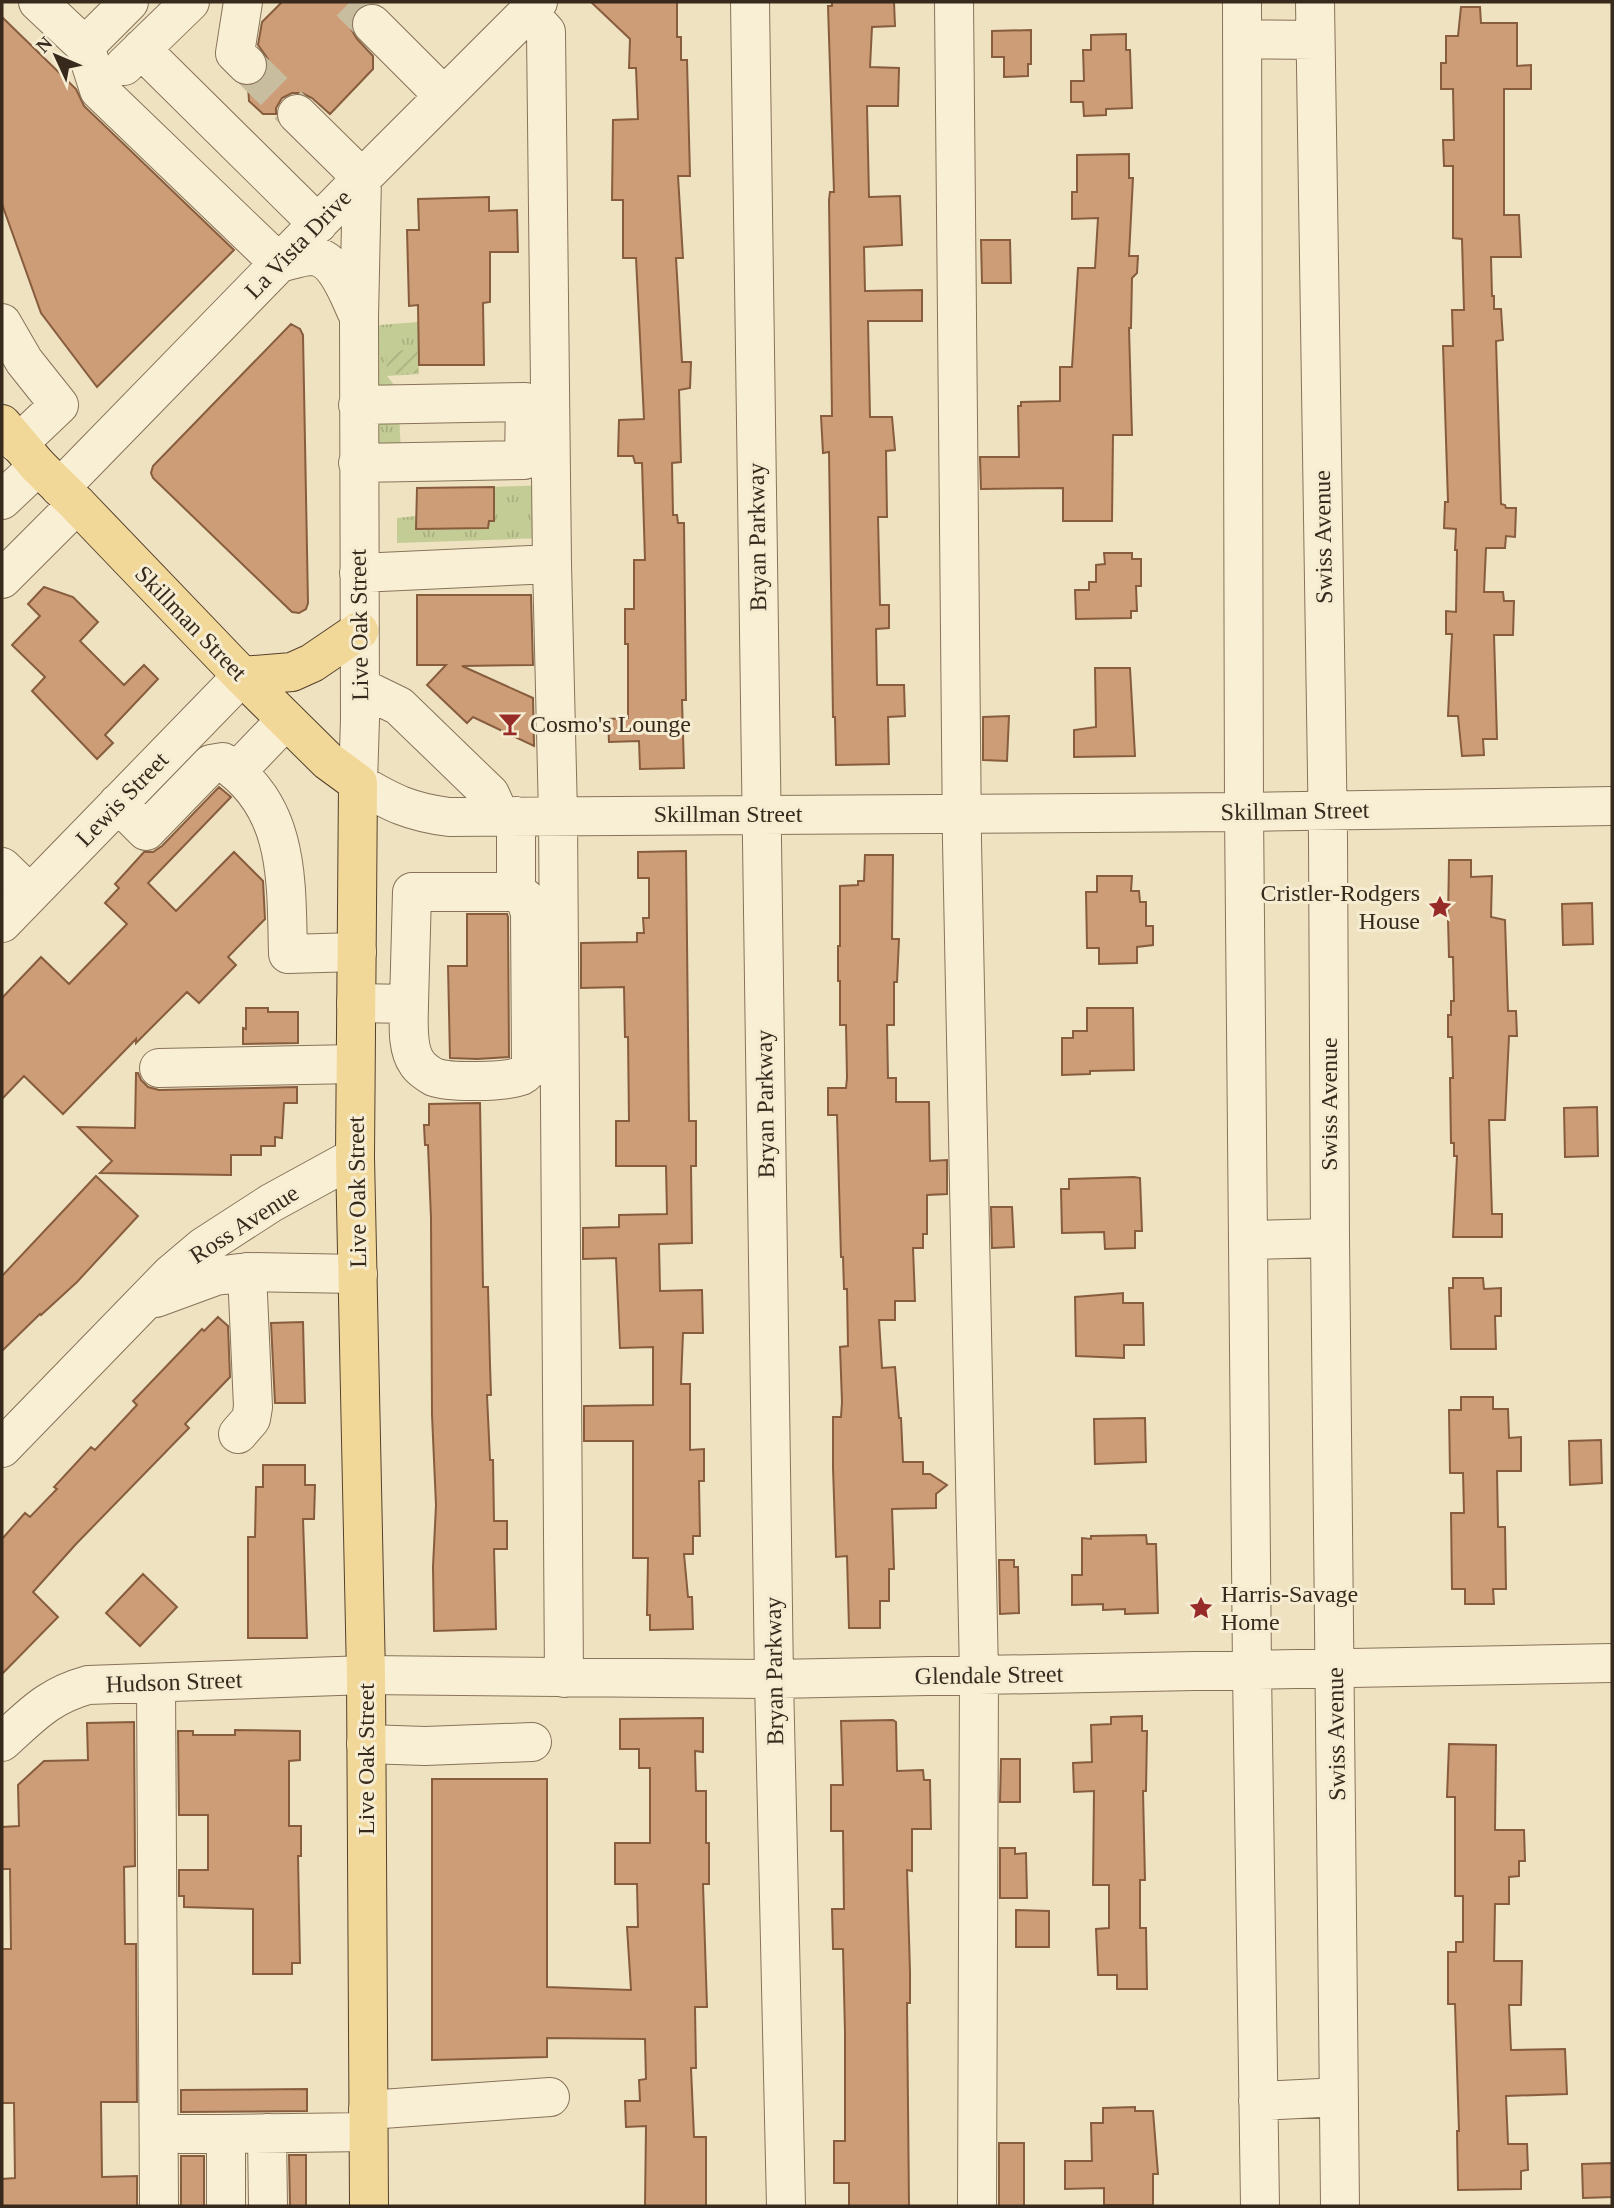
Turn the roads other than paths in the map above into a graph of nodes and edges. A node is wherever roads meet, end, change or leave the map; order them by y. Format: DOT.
graph roads {
  1 [pos="38,2"];
  2 [pos="129,2"];
  3 [pos="190,2"];
  4 [pos="243,2"];
  5 [pos="750,2"];
  6 [pos="954,2"];
  7 [pos="1242,2"];
  8 [pos="1315,2"];
  9 [pos="533,7"];
  10 [pos="372,24"];
  11 [pos="1242,39"];
  12 [pos="1315,40"];
  13 [pos="85,46"];
  14 [pos="141,49"];
  15 [pos="247,65"];
  16 [pos="99,90"];
  17 [pos="444,96"];
  18 [pos="297,114"];
  19 [pos="362,178"];
  20 [pos="318,224"];
  21 [pos="279,263"];
  22 [pos="359,317"];
  23 [pos="2,323"];
  24 [pos="358,405"];
  25 [pos="358,463"];
  26 [pos="39,465"];
  27 [pos="2,500"];
  28 [pos="552,564"];
  29 [pos="359,573"];
  30 [pos="2,579"];
  31 [pos="359,631"];
  32 [pos="242,676"];
  33 [pos="360,687"];
  34 [pos="286,720"];
  35 [pos="183,737"];
  36 [pos="224,767"];
  37 [pos="358,783"];
  38 [pos="118,803"];
  39 [pos="1612,807"];
  40 [pos="1328,810"];
  41 [pos="1244,812"];
  42 [pos="962,813"];
  43 [pos="761,814"];
  44 [pos="508,816"];
  45 [pos="558,816"];
  46 [pos="2,867"];
  47 [pos="412,892"];
  48 [pos="516,892"];
  49 [pos="30,894"];
  50 [pos="357,895"];
  51 [pos="2,923"];
  52 [pos="356,952"];
  53 [pos="356,1003"];
  54 [pos="409,1003"];
  55 [pos="355,1064"];
  56 [pos="159,1068"];
  57 [pos="355,1157"];
  58 [pos="1330,1238"];
  59 [pos="1248,1240"];
  60 [pos="247,1272"];
  61 [pos="358,1274"];
  62 [pos="142,1304"];
  63 [pos="238,1434"];
  64 [pos="2,1448"];
  65 [pos="1612,1663"];
  66 [pos="1335,1668"];
  67 [pos="1252,1670"];
  68 [pos="366,1675"];
  69 [pos="979,1675"];
  70 [pos="564,1678"];
  71 [pos="774,1679"];
  72 [pos="156,1684"];
  73 [pos="2,1742"];
  74 [pos="532,1742"];
  75 [pos="366,1744"];
  76 [pos="550,2096"];
  77 [pos="1339,2097"];
  78 [pos="1258,2101"];
  79 [pos="368,2121"];
  80 [pos="267,2133"];
  81 [pos="180,2134"];
  82 [pos="226,2134"];
  83 [pos="159,2206"];
  84 [pos="226,2206"];
  85 [pos="268,2206"];
  86 [pos="369,2206"];
  87 [pos="786,2206"];
  88 [pos="977,2206"];
  89 [pos="1259,2206"];
  90 [pos="1340,2206"];
  1 -- 13 [label="street"];
  2 -- 13 [label="street"];
  3 -- 14 [label="street"];
  4 -- 15 [label="street"];
  5 -- 43 [label="street, Bryan Parkway"];
  6 -- 42 [label="street"];
  7 -- 11 [label="street"];
  8 -- 12 [label="street, Swiss Avenue"];
  9 -- 17 [label="street, La Vista Drive"];
  9 -- 28 [label="street"];
  10 -- 17 [label="street"];
  11 -- 12 [label="street"];
  11 -- 41 [label="street"];
  12 -- 40 [label="street, Swiss Avenue"];
  13 -- 16 [label="street"];
  14 -- 16 [label="street"];
  14 -- 20 [label="street"];
  16 -- 21 [label="street"];
  17 -- 19 [label="street, La Vista Drive"];
  18 -- 19 [label="street"];
  19 -- 20 [label="street, La Vista Drive"];
  19 -- 22 [label="street, Live Oak Street"];
  20 -- 21 [label="street, La Vista Drive"];
  21 -- 22 [label="street"];
  21 -- 26 [label="street, La Vista Drive"];
  22 -- 24 [label="street, Live Oak Street"];
  23 -- 26 [label="street"];
  24 -- 25 [label="street, Live Oak Street"];
  24 -- 25 [label="street"];
  25 -- 29 [label="street, Live Oak Street"];
  26 -- 27 [label="street"];
  26 -- 30 [label="street, La Vista Drive"];
  26 -- 32 [label="main road, Skillman Street"];
  28 -- 29 [label="street"];
  28 -- 45 [label="street"];
  29 -- 31 [label="street, Live Oak Street"];
  31 -- 32 [label="main road"];
  31 -- 33 [label="street, Live Oak Street"];
  32 -- 34 [label="main road, Skillman Street"];
  32 -- 35 [label="street, Lewis Street"];
  33 -- 37 [label="street, Live Oak Street"];
  33 -- 44 [label="street"];
  34 -- 36 [label="street"];
  34 -- 37 [label="main road, Skillman Street"];
  35 -- 36 [label="street"];
  35 -- 38 [label="street, Lewis Street"];
  36 -- 38 [label="street"];
  36 -- 52 [label="street"];
  37 -- 44 [label="street, Skillman Street"];
  37 -- 50 [label="main road, Live Oak Street"];
  38 -- 49 [label="street, Lewis Street"];
  39 -- 40 [label="street, Skillman Street"];
  40 -- 41 [label="street, Skillman Street"];
  40 -- 58 [label="street, Swiss Avenue"];
  41 -- 42 [label="street, Skillman Street"];
  41 -- 59 [label="street"];
  42 -- 43 [label="street, Skillman Street"];
  42 -- 69 [label="street"];
  43 -- 45 [label="street, Skillman Street"];
  43 -- 71 [label="street, Bryan Parkway"];
  44 -- 45 [label="street, Skillman Street"];
  44 -- 48 [label="street"];
  45 -- 70 [label="street"];
  46 -- 49 [label="street"];
  47 -- 48 [label="street"];
  47 -- 50 [label="street"];
  47 -- 54 [label="street"];
  48 -- 54 [label="street"];
  49 -- 51 [label="street, Lewis Street"];
  50 -- 52 [label="main road, Live Oak Street"];
  52 -- 53 [label="main road, Live Oak Street"];
  53 -- 54 [label="street"];
  53 -- 55 [label="main road, Live Oak Street"];
  55 -- 56 [label="street"];
  55 -- 57 [label="main road, Live Oak Street"];
  57 -- 61 [label="main road, Live Oak Street"];
  57 -- 62 [label="street, Ross Avenue"];
  58 -- 59 [label="street"];
  58 -- 66 [label="street, Swiss Avenue"];
  59 -- 67 [label="street"];
  60 -- 61 [label="street, Ross Avenue"];
  60 -- 62 [label="street, Ross Avenue"];
  60 -- 63 [label="street"];
  61 -- 68 [label="main road, Live Oak Street"];
  62 -- 64 [label="street, Ross Avenue"];
  65 -- 66 [label="street, Glendale Street"];
  66 -- 67 [label="street, Glendale Street"];
  66 -- 77 [label="street, Swiss Avenue"];
  67 -- 69 [label="street, Glendale Street"];
  67 -- 78 [label="street"];
  68 -- 70 [label="street, Glendale Street"];
  68 -- 72 [label="street, Hudson Street"];
  68 -- 75 [label="main road, Live Oak Street"];
  69 -- 71 [label="street, Glendale Street"];
  69 -- 88 [label="street"];
  70 -- 71 [label="street, Glendale Street"];
  71 -- 87 [label="street, Bryan Parkway"];
  72 -- 73 [label="street, Hudson Street"];
  72 -- 83 [label="street"];
  74 -- 75 [label="street"];
  75 -- 79 [label="main road, Live Oak Street"];
  76 -- 79 [label="street"];
  77 -- 78 [label="street"];
  77 -- 90 [label="street, Swiss Avenue"];
  78 -- 89 [label="street"];
  79 -- 80 [label="street"];
  79 -- 86 [label="main road, Live Oak Street"];
  80 -- 82 [label="street"];
  80 -- 85 [label="street"];
  81 -- 82 [label="street"];
  82 -- 84 [label="street"];
}
